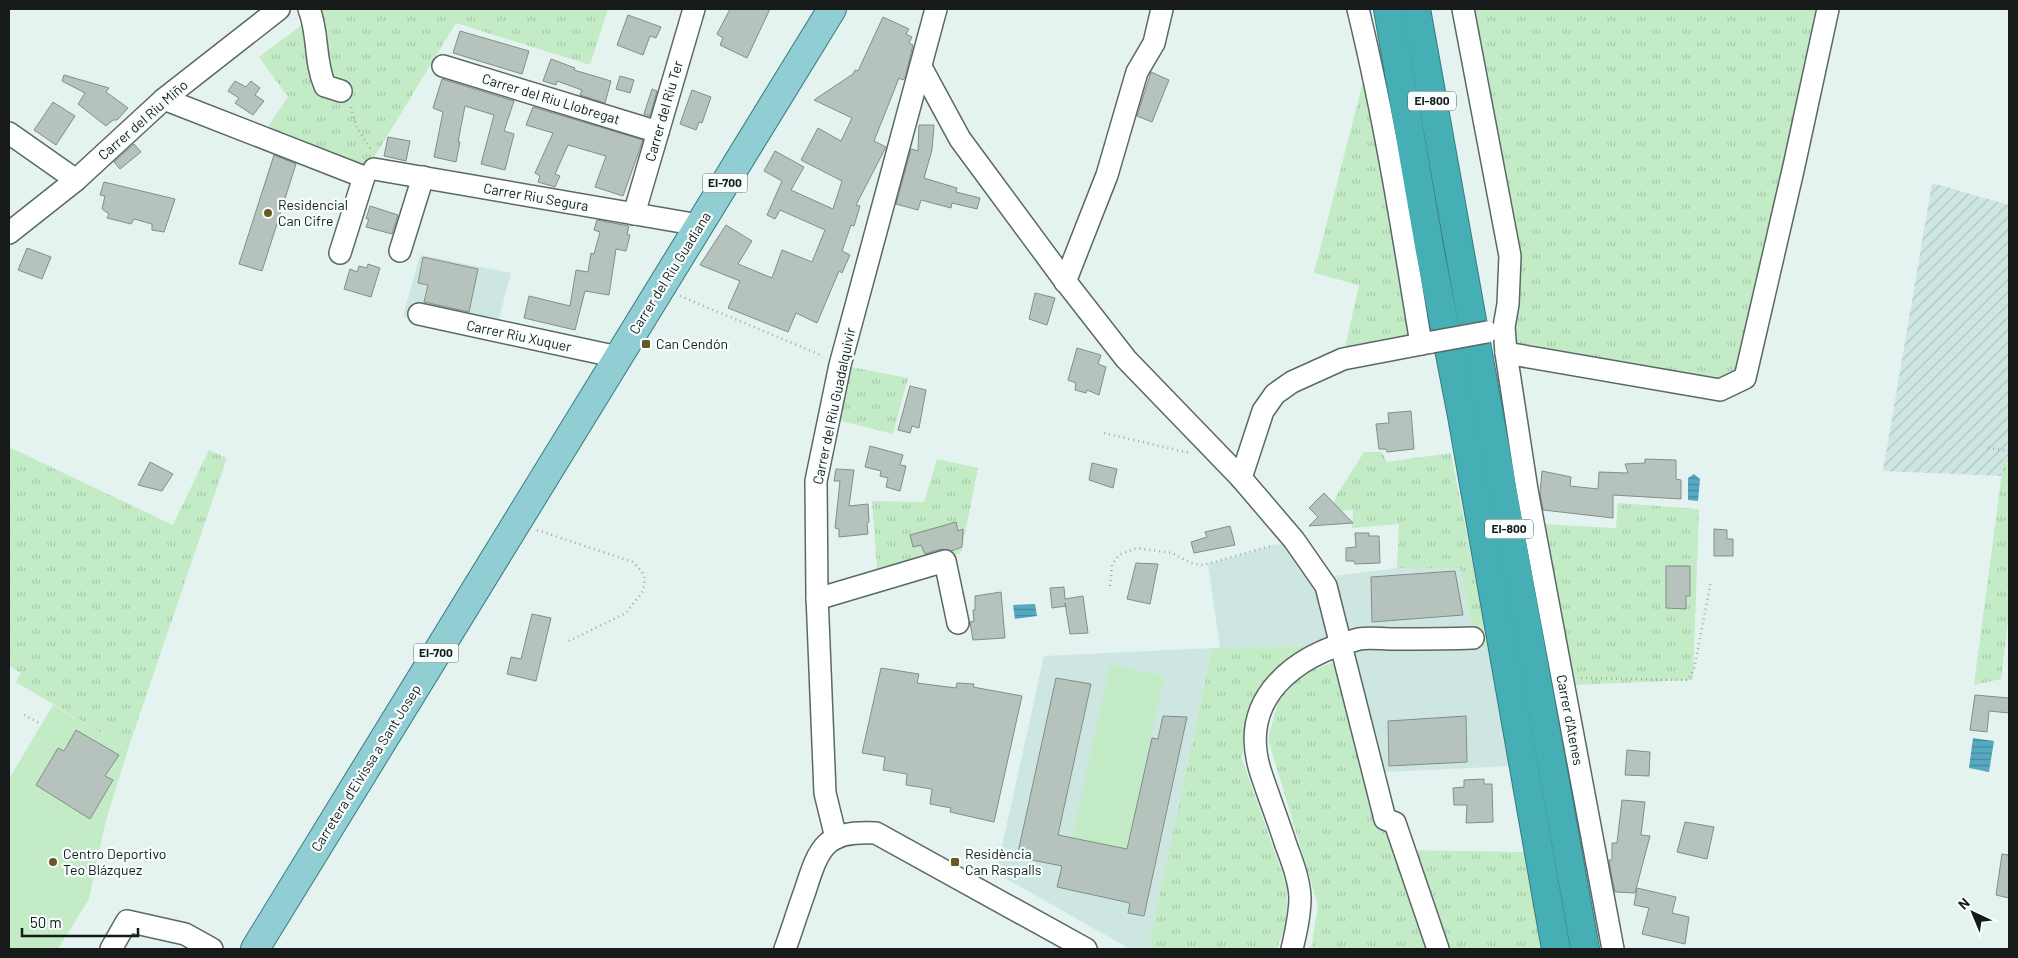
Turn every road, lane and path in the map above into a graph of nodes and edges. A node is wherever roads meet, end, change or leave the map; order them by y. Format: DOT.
graph roads {
  1 [pos="279,9"];
  2 [pos="309,9"];
  3 [pos="694,9"];
  4 [pos="832,9"];
  5 [pos="936,9"];
  6 [pos="1162,9"];
  7 [pos="1358,9"];
  8 [pos="1416,9"];
  9 [pos="1463,9"];
  10 [pos="1828,9"];
  11 [pos="1388,11"];
  12 [pos="444,66"];
  13 [pos="921,67"];
  14 [pos="342,92"];
  15 [pos="164,99"];
  16 [pos="658,132"];
  17 [pos="9,133"];
  18 [pos="374,169"];
  19 [pos="423,177"];
  20 [pos="76,180"];
  21 [pos="634,214"];
  22 [pos="699,225"];
  23 [pos="9,233"];
  24 [pos="400,250"];
  25 [pos="340,253"];
  26 [pos="1065,282"];
  27 [pos="681,297"];
  28 [pos="420,314"];
  29 [pos="1496,329"];
  30 [pos="1426,343"];
  31 [pos="1506,353"];
  32 [pos="618,358"];
  33 [pos="828,358"];
  34 [pos="1104,433"];
  35 [pos="1988,448"];
  36 [pos="2009,451"];
  37 [pos="1224,460"];
  38 [pos="1241,478"];
  39 [pos="516,523"];
  40 [pos="1294,540"];
  41 [pos="1711,581"];
  42 [pos="1110,586"];
  43 [pos="817,599"];
  44 [pos="958,623"];
  45 [pos="1473,638"];
  46 [pos="567,642"];
  47 [pos="1342,645"];
  48 [pos="1562,678"];
  49 [pos="24,715"];
  50 [pos="41,724"];
  51 [pos="836,838"];
  52 [pos="110,949"];
  53 [pos="212,949"];
  54 [pos="255,949"];
  55 [pos="785,949"];
  56 [pos="1086,949"];
  57 [pos="1292,949"];
  58 [pos="1438,949"];
  59 [pos="1556,949"];
  60 [pos="1585,949"];
  61 [pos="1613,949"];
  1 -- 15 [label="street, Carrer del Riu Miño"];
  2 -- 14 [label="street"];
  3 -- 16 [label="street, Carrer del Riu Ter"];
  4 -- 22 [label="main road, Carrer del Riu Guadiana / EI-700"];
  5 -- 13 [label="street, Carrer del Riu Guadalquivir"];
  6 -- 26 [label="street"];
  7 -- 30 [label="street"];
  8 -- 60 [label="highway, EI-800"];
  9 -- 29 [label="street, Carrer d'Atenes"];
  10 -- 31 [label="street"];
  11 -- 59 [label="highway, EI-800"];
  12 -- 16 [label="street, Carrer del Riu Llobregat"];
  13 -- 26 [label="street"];
  13 -- 43 [label="street, Carrer del Riu Guadalquivir"];
  14 -- 18 [label="path"];
  15 -- 20 [label="street, Carrer del Riu Miño"];
  15 -- 25 [label="street"];
  16 -- 21 [label="street, Carrer del Riu Ter"];
  17 -- 20 [label="street"];
  18 -- 19 [label="street, Carrer Riu Segura"];
  19 -- 21 [label="street, Carrer Riu Segura"];
  19 -- 24 [label="street"];
  20 -- 23 [label="street, Carrer del Riu Miño"];
  21 -- 22 [label="street, Carrer Riu Segura"];
  22 -- 32 [label="main road, Carrer del Riu Guadiana / EI-700"];
  26 -- 37 [label="street"];
  27 -- 33 [label="path"];
  28 -- 32 [label="street, Carrer Riu Xuquer"];
  29 -- 30 [label="street, bridge"];
  29 -- 31 [label="street, Carrer d'Atenes"];
  30 -- 38 [label="street"];
  31 -- 48 [label="street, Carrer d'Atenes"];
  32 -- 39 [label="main road, Carretera d'Eivissa a Sant Josep / EI-700"];
  34 -- 37 [label="path"];
  35 -- 36 [label="path"];
  37 -- 38 [label="street"];
  38 -- 40 [label="street"];
  39 -- 46 [label="path"];
  39 -- 54 [label="main road, Carretera d'Eivissa a Sant Josep / EI-700"];
  40 -- 42 [label="path"];
  40 -- 47 [label="street"];
  41 -- 48 [label="path"];
  43 -- 44 [label="street"];
  43 -- 51 [label="street, Carrer del Riu Guadalquivir"];
  45 -- 47 [label="street"];
  47 -- 57 [label="street"];
  47 -- 58 [label="street"];
  48 -- 61 [label="street, Carrer d'Atenes"];
  49 -- 50 [label="path"];
  51 -- 55 [label="street"];
  51 -- 56 [label="street"];
  52 -- 53 [label="street"];
}
